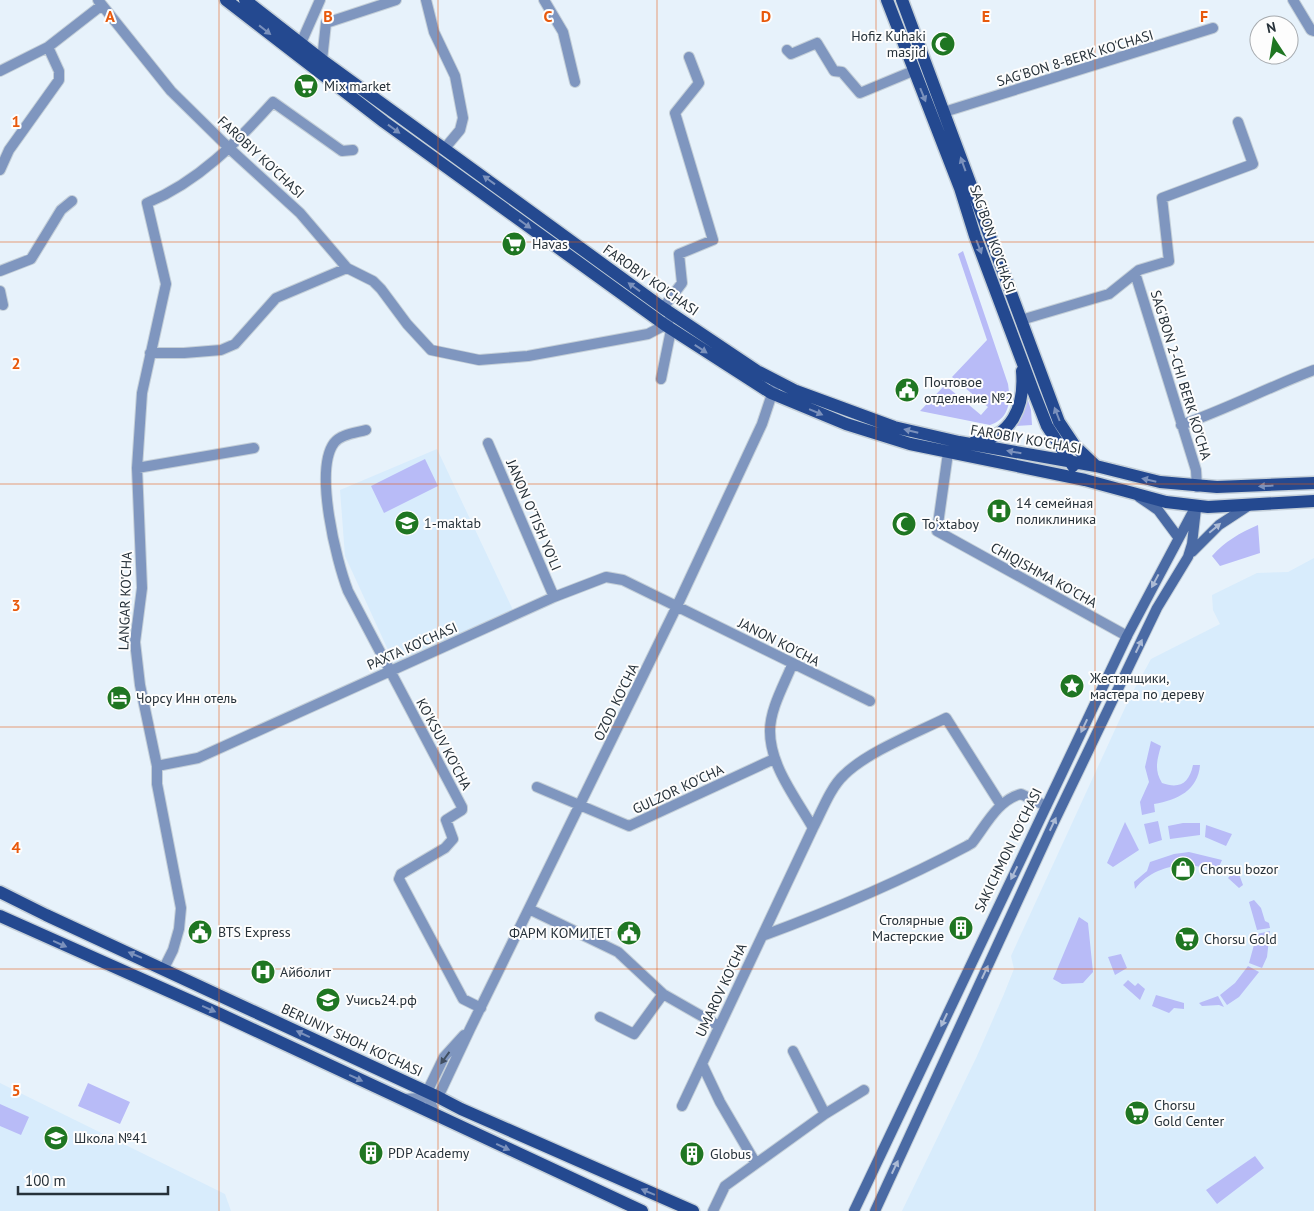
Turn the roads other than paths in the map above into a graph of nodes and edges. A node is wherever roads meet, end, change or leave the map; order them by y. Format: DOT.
graph roads {
  1 [pos="226,0"];
  2 [pos="245,0"];
  3 [pos="320,0"];
  4 [pos="396,0"];
  5 [pos="426,0"];
  6 [pos="544,0"];
  7 [pos="887,0"];
  8 [pos="902,0"];
  9 [pos="1293,0"];
  10 [pos="100,2"];
  11 [pos="1213,28"];
  12 [pos="1314,30"];
  13 [pos="301,43"];
  14 [pos="48,47"];
  15 [pos="787,50"];
  16 [pos="689,57"];
  17 [pos="322,60"];
  18 [pos="1,66"];
  19 [pos="914,71"];
  20 [pos="575,82"];
  21 [pos="944,112"];
  22 [pos="1238,122"];
  23 [pos="445,148"];
  24 [pos="230,150"];
  25 [pos="353,150"];
  26 [pos="0,170"];
  27 [pos="72,201"];
  28 [pos="347,268"];
  29 [pos="0,271"];
  30 [pos="1135,273"];
  31 [pos="0,291"];
  32 [pos="4,305"];
  33 [pos="668,311"];
  34 [pos="1022,320"];
  35 [pos="668,327"];
  36 [pos="150,353"];
  37 [pos="1022,361"];
  38 [pos="1314,370"];
  39 [pos="661,379"];
  40 [pos="774,387"];
  41 [pos="1181,425"];
  42 [pos="366,430"];
  43 [pos="959,442"];
  44 [pos="488,443"];
  45 [pos="254,448"];
  46 [pos="948,453"];
  47 [pos="1070,462"];
  48 [pos="1096,466"];
  49 [pos="138,468"];
  50 [pos="1084,480"];
  51 [pos="1314,483"];
  52 [pos="1198,487"];
  53 [pos="1217,487"];
  54 [pos="1136,495"];
  55 [pos="1314,501"];
  56 [pos="1196,506"];
  57 [pos="1248,506"];
  58 [pos="1178,538"];
  59 [pos="1188,556"];
  60 [pos="554,597"];
  61 [pos="677,606"];
  62 [pos="1127,636"];
  63 [pos="792,665"];
  64 [pos="389,671"];
  65 [pos="870,701"];
  66 [pos="774,759"];
  67 [pos="157,766"];
  68 [pos="537,787"];
  69 [pos="1001,805"];
  70 [pos="581,806"];
  71 [pos="1046,806"];
  72 [pos="813,828"];
  73 [pos="0,892"];
  74 [pos="529,909"];
  75 [pos="46,915"];
  76 [pos="0,916"];
  77 [pos="30,931"];
  78 [pos="762,936"];
  79 [pos="164,968"];
  80 [pos="663,994"];
  81 [pos="481,1008"];
  82 [pos="600,1017"];
  83 [pos="719,1026"];
  84 [pos="793,1051"];
  85 [pos="702,1064"];
  86 [pos="864,1090"];
  87 [pos="431,1095"];
  88 [pos="400,1099"];
  89 [pos="456,1106"];
  90 [pos="682,1106"];
  91 [pos="825,1114"];
  92 [pos="435,1115"];
  93 [pos="447,1121"];
  94 [pos="755,1162"];
  95 [pos="642,1211"];
  96 [pos="693,1211"];
  97 [pos="713,1211"];
  98 [pos="852,1211"];
  99 [pos="875,1211"];
  1 -- 35 [label="main road, FAROBIY KO'CHASI, one-way"];
  2 -- 13 [label="main road, FAROBIY KO'CHASI"];
  3 -- 13 [label="street"];
  4 -- 17 [label="street"];
  5 -- 23 [label="street"];
  6 -- 20 [label="street"];
  7 -- 19 [label="main road, SAG’BON KO’CHASI"];
  8 -- 21 [label="main road, SAG’BON KO’CHASI"];
  9 -- 12 [label="street"];
  10 -- 14 [label="street"];
  10 -- 24 [label="street, FAROBIY KO'CHASI"];
  11 -- 21 [label="street, SAG'BON 8-BERK KO'CHASI"];
  13 -- 17 [label="main road, FAROBIY KO'CHASI"];
  14 -- 18 [label="street"];
  14 -- 26 [label="street"];
  15 -- 19 [label="street"];
  16 -- 33 [label="street"];
  17 -- 23 [label="main road, FAROBIY KO'CHASI"];
  19 -- 37 [label="main road, SAG’BON KO’CHASI, one-way"];
  34 -- 21 [label="main road, SAG’BON KO’CHASI, one-way"];
  22 -- 30 [label="street"];
  33 -- 23 [label="main road, FAROBIY KO'CHASI, one-way"];
  24 -- 25 [label="street"];
  24 -- 28 [label="street, FAROBIY KO'CHASI"];
  24 -- 36 [label="street, LANGAR KO'CHA"];
  27 -- 29 [label="street"];
  28 -- 35 [label="street, FAROBIY KO'CHASI"];
  28 -- 36 [label="street"];
  30 -- 34 [label="street"];
  30 -- 41 [label="street, SAG'BON 2-CHI BERK KO'CHA"];
  31 -- 32 [label="street"];
  33 -- 35 [label="street"];
  33 -- 40 [label="main road, FAROBIY KO'CHASI"];
  48 -- 34 [label="main road, SAG’BON KO’CHASI, one-way"];
  35 -- 39 [label="street"];
  35 -- 40 [label="main road, FAROBIY KO'CHASI, one-way"];
  36 -- 49 [label="street, LANGAR KO'CHA"];
  37 -- 43 [label="main road"];
  37 -- 47 [label="main road, SAG’BON KO’CHASI"];
  38 -- 41 [label="street"];
  43 -- 40 [label="main road, FAROBIY KO'CHASI, one-way"];
  40 -- 46 [label="main road, FAROBIY KO'CHASI, one-way"];
  40 -- 61 [label="street, OZOD KO'CHA"];
  41 -- 52 [label="street, SAG'BON 2-CHI BERK KO'CHA"];
  42 -- 64 [label="street"];
  47 -- 43 [label="main road, FAROBIY KO'CHASI, one-way"];
  44 -- 60 [label="street, JANON O'TISH YO'LI"];
  45 -- 49 [label="street"];
  46 -- 50 [label="main road, FAROBIY KO'CHASI"];
  46 -- 62 [label="street, CHIQISHMA KO'CHA"];
  47 -- 48 [label="main road, FAROBIY KO'CHASI"];
  47 -- 50 [label="main road, SAG’BON KO’CHASI"];
  48 -- 50 [label="main road"];
  52 -- 48 [label="main road, FAROBIY KO'CHASI, one-way"];
  49 -- 67 [label="street, LANGAR KO'CHA"];
  50 -- 54 [label="main road, FAROBIY KO'CHASI"];
  51 -- 53 [label="main road, FAROBIY KO'CHASI, one-way"];
  52 -- 53 [label="main road, FAROBIY KO'CHASI"];
  52 -- 56 [label="main road, SAKICHMON KO'CHASI"];
  53 -- 56 [label="main road, SAKICHMON KO'CHASI"];
  54 -- 56 [label="main road, FAROBIY KO'CHASI"];
  54 -- 58 [label="main road"];
  55 -- 57 [label="main road, FAROBIY KO'CHASI"];
  56 -- 57 [label="main road, FAROBIY KO'CHASI"];
  56 -- 58 [label="main road, SAKICHMON KO'CHASI"];
  56 -- 59 [label="main road, SAKICHMON KO'CHASI"];
  59 -- 57 [label="main road, one-way"];
  58 -- 62 [label="main road, SAKICHMON KO'CHASI, one-way"];
  99 -- 59 [label="main road, SAKICHMON KO'CHASI, one-way"];
  60 -- 61 [label="street, PAXTA KO‘CHASI"];
  60 -- 64 [label="street, PAXTA KO‘CHASI"];
  61 -- 63 [label="street, JANON KO'CHA"];
  61 -- 70 [label="street, OZOD KO'CHA"];
  62 -- 71 [label="main road, SAKICHMON KO'CHASI, one-way"];
  63 -- 65 [label="street, JANON KO'CHA"];
  63 -- 66 [label="street"];
  64 -- 67 [label="street, PAXTA KO‘CHASI"];
  64 -- 81 [label="street, KO'KSUV KO'CHA"];
  66 -- 70 [label="street, GULZOR KO'CHA"];
  66 -- 72 [label="street"];
  67 -- 79 [label="street, LANGAR KO'CHA"];
  68 -- 70 [label="street, GULZOR KO'CHA"];
  69 -- 71 [label="street"];
  69 -- 72 [label="street, UMAROV KO'CHA"];
  69 -- 78 [label="street"];
  70 -- 74 [label="street, OZOD KO'CHA"];
  71 -- 98 [label="main road, SAKICHMON KO'CHASI, one-way"];
  72 -- 78 [label="street, UMAROV KO'CHA"];
  73 -- 75 [label="main road, BERUNIY SHOH KO'CHASI"];
  74 -- 80 [label="street"];
  74 -- 81 [label="street, OZOD KO'CHA"];
  75 -- 77 [label="main road"];
  79 -- 75 [label="main road, BERUNIY SHOH KO'CHASI, one-way"];
  76 -- 77 [label="main road"];
  77 -- 88 [label="main road, one-way"];
  78 -- 83 [label="street, UMAROV KO'CHA"];
  87 -- 79 [label="main road, BERUNIY SHOH KO'CHASI, one-way"];
  80 -- 82 [label="street"];
  80 -- 83 [label="street"];
  81 -- 87 [label="street, OZOD KO'CHA"];
  83 -- 85 [label="street, UMAROV KO'CHA"];
  84 -- 91 [label="street"];
  85 -- 90 [label="street, UMAROV KO'CHA"];
  85 -- 94 [label="street"];
  86 -- 91 [label="street"];
  87 -- 88 [label="street"];
  87 -- 89 [label="main road, BERUNIY SHOH KO'CHASI"];
  87 -- 92 [label="street"];
  88 -- 92 [label="main road"];
  89 -- 93 [label="main road"];
  96 -- 89 [label="main road, BERUNIY SHOH KO'CHASI, one-way"];
  91 -- 94 [label="street"];
  92 -- 93 [label="main road"];
  93 -- 95 [label="main road, one-way"];
  94 -- 97 [label="street"];
}
